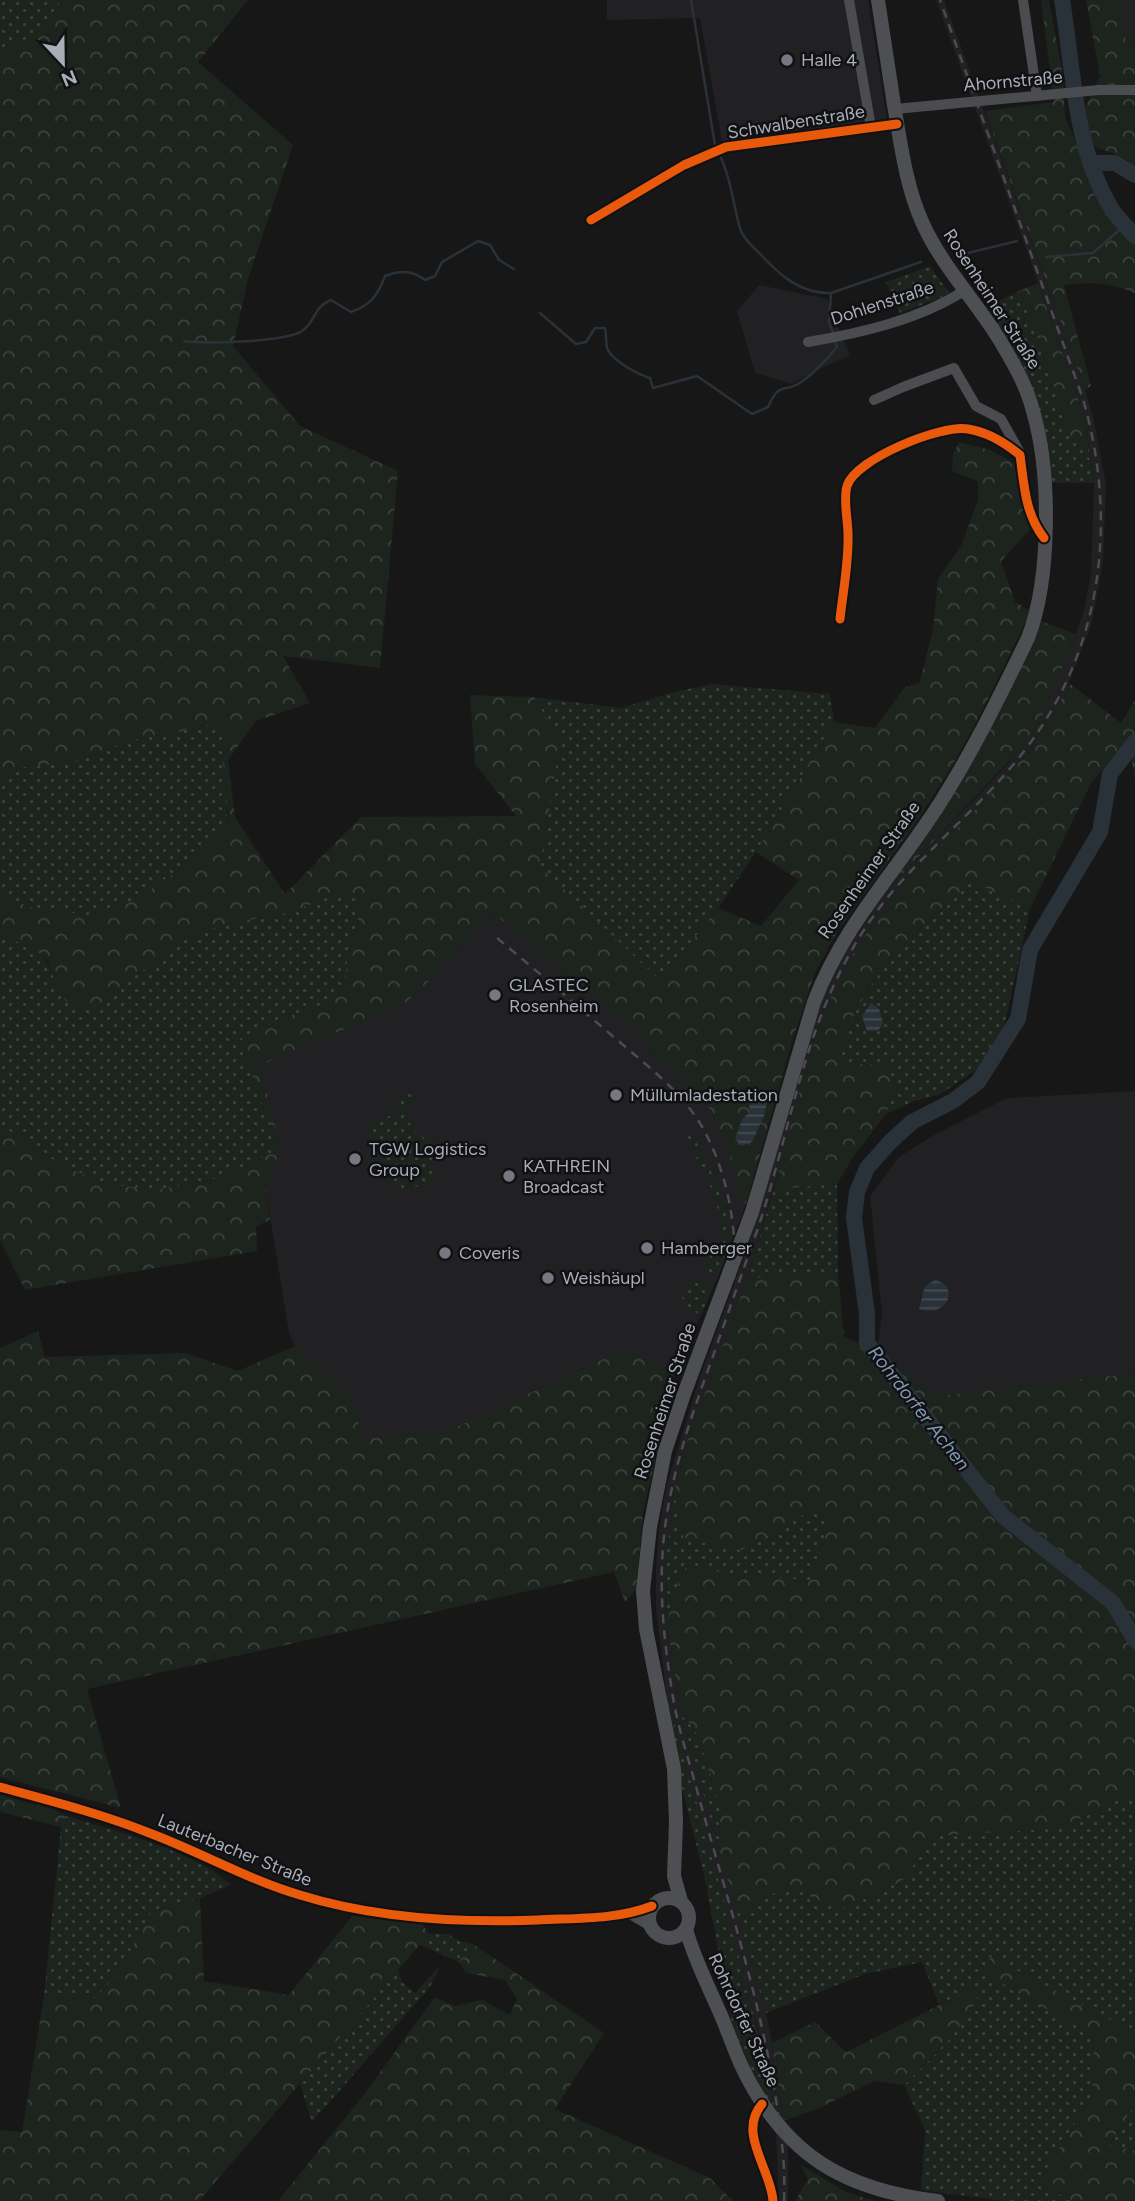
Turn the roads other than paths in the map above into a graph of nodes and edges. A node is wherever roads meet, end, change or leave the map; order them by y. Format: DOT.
graph roads {
  1 [pos="849,0"];
  2 [pos="877,0"];
  3 [pos="1023,0"];
  4 [pos="1135,90"];
  5 [pos="1037,96"];
  6 [pos="895,108"];
  7 [pos="897,124"];
  8 [pos="871,127"];
  9 [pos="592,220"];
  10 [pos="964,291"];
  11 [pos="808,342"];
  12 [pos="874,400"];
  13 [pos="1020,455"];
  14 [pos="1044,538"];
  15 [pos="840,619"];
  16 [pos="0,1787"];
  17 [pos="674,1876"];
  18 [pos="681,1901"];
  19 [pos="658,1902"];
  20 [pos="630,1914"];
  21 [pos="650,1926"];
  22 [pos="686,1929"];
  23 [pos="673,1938"];
  24 [pos="692,1953"];
  25 [pos="762,2104"];
  26 [pos="773,2201"];
  27 [pos="939,2201"];
  1 -- 8 [label="street"];
  2 -- 6 [label="main road, Rosenheimer Straße"];
  3 -- 5 [label="street"];
  4 -- 5 [label="street, Ahornstraße"];
  5 -- 6 [label="street, Ahornstraße"];
  6 -- 7 [label="main road, Rosenheimer Straße"];
  7 -- 8 [label="street, Schwalbenstraße"];
  7 -- 10 [label="main road, Rosenheimer Straße"];
  8 -- 9 [label="street, Schwalbenstraße"];
  10 -- 11 [label="street, Dohlenstraße"];
  10 -- 14 [label="main road, Rosenheimer Straße"];
  12 -- 13 [label="street"];
  13 -- 14 [label="street"];
  13 -- 15 [label="street"];
  14 -- 17 [label="main road, Rosenheimer Straße"];
  16 -- 20 [label="street, Lauterbacher Straße"];
  17 -- 18 [label="main road, Rosenheimer Straße"];
  17 -- 19 [label="main road, Rosenheimer Straße"];
  18 -- 19 [label="main road"];
  18 -- 22 [label="main road"];
  19 -- 20 [label="street, Lauterbacher Straße"];
  19 -- 21 [label="main road"];
  20 -- 21 [label="street"];
  21 -- 23 [label="main road"];
  22 -- 23 [label="main road"];
  22 -- 24 [label="main road, Rohrdorfer Straße"];
  23 -- 24 [label="main road, Rohrdorfer Straße"];
  24 -- 25 [label="main road, Rohrdorfer Straße"];
  25 -- 26 [label="street"];
  25 -- 27 [label="main road, Rohrdorfer Straße"];
}
